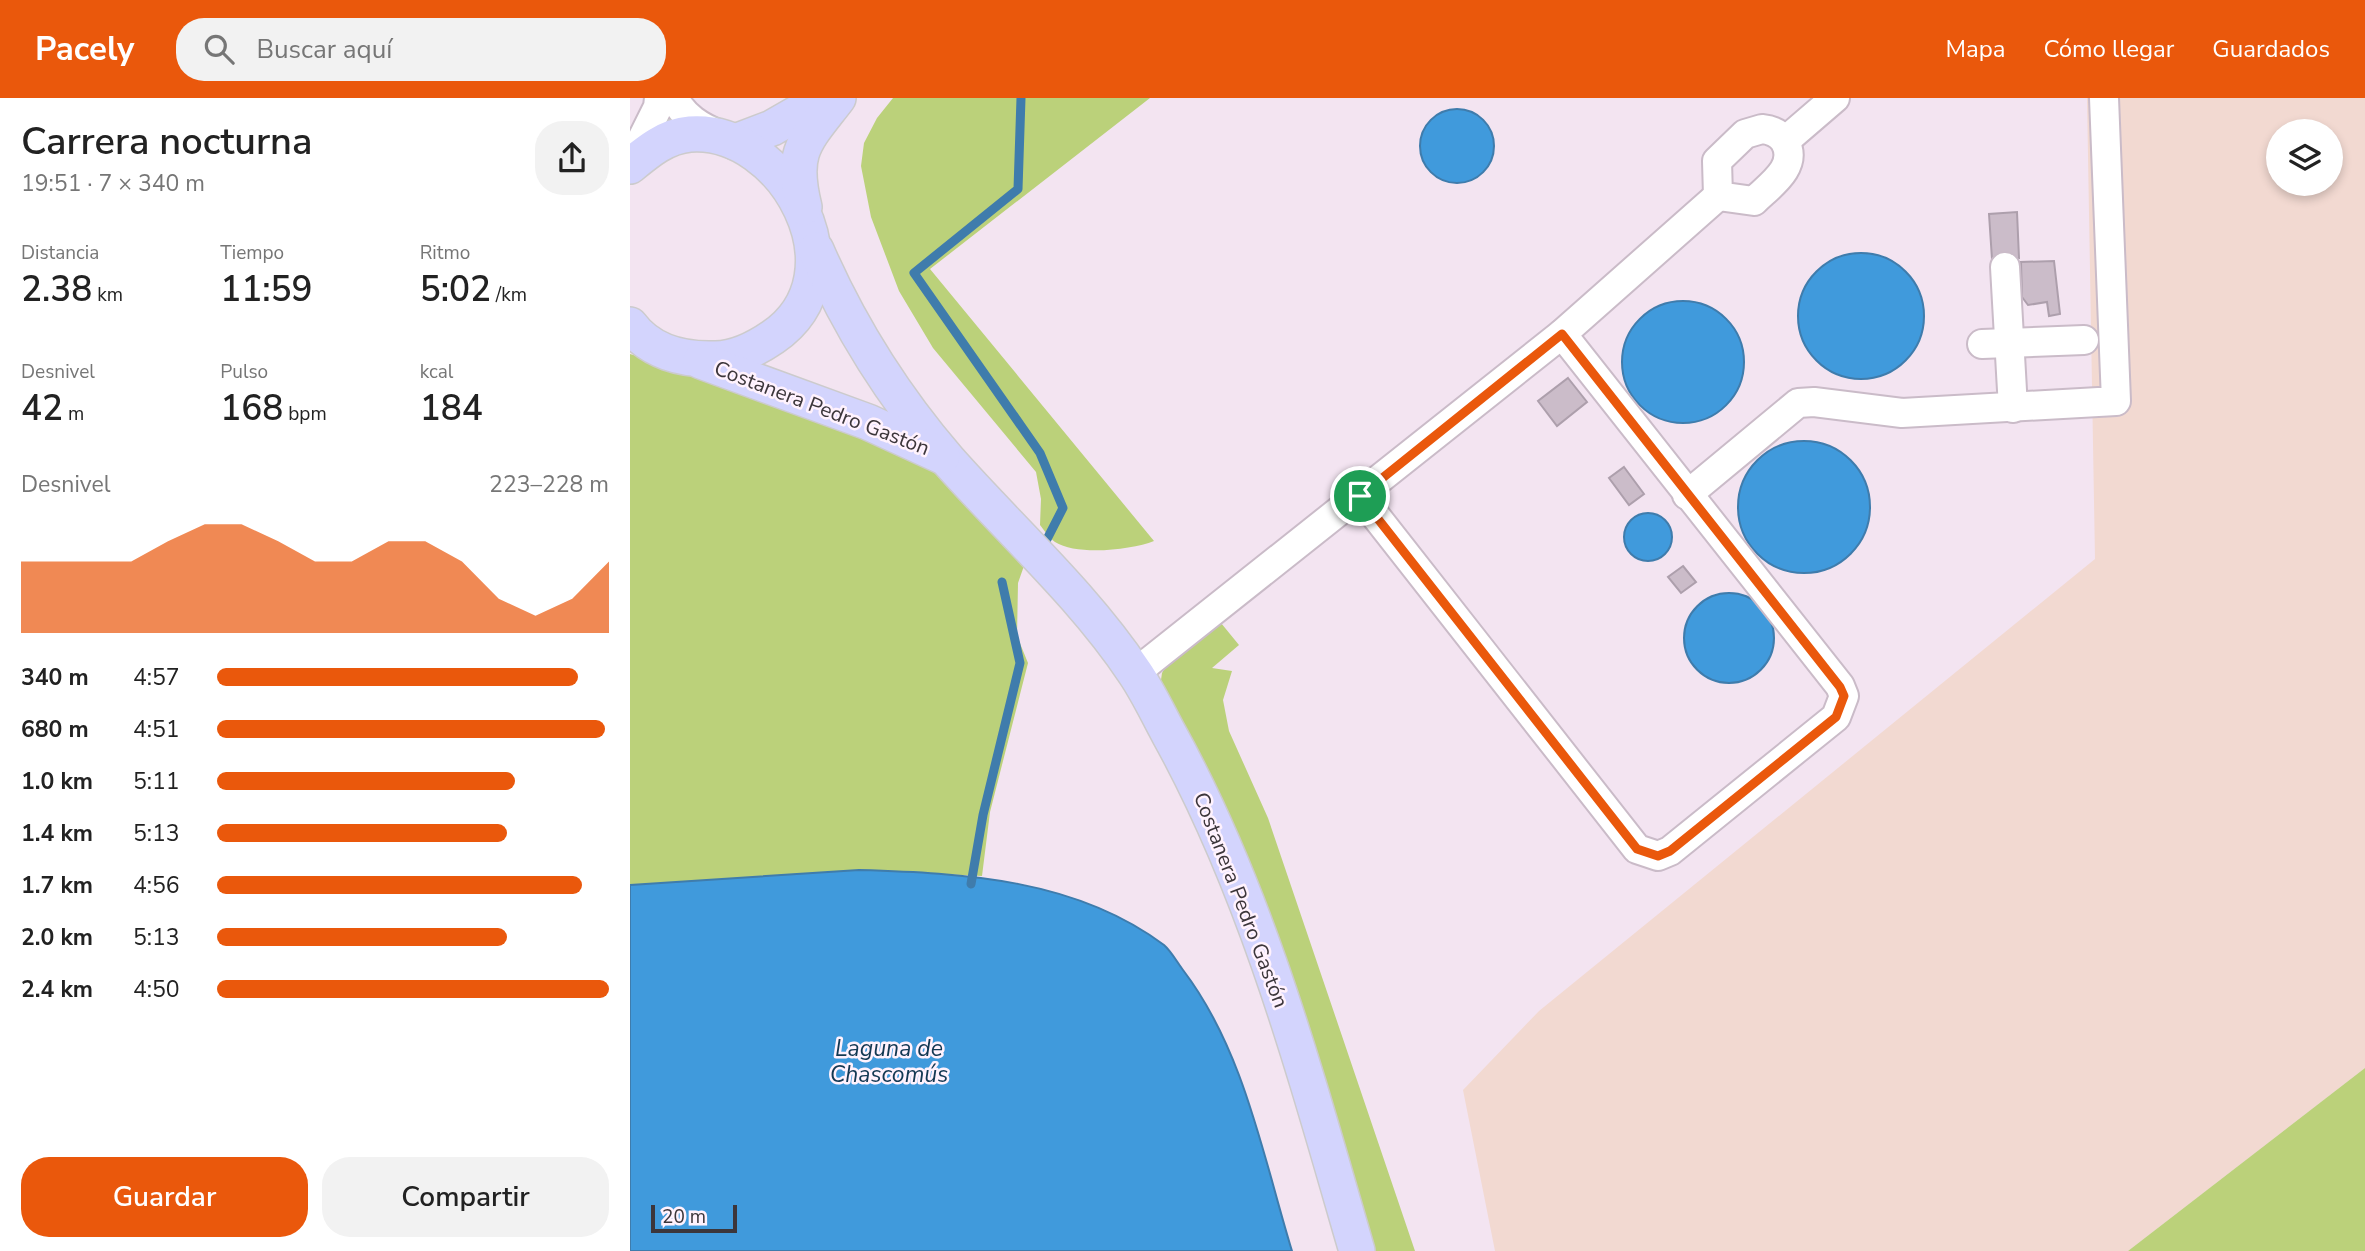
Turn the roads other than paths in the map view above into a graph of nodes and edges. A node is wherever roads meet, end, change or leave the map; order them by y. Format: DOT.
graph roads {
  1 [pos="659,98"];
  2 [pos="674,98"];
  3 [pos="824,98"];
  4 [pos="838,98"];
  5 [pos="1835,98"];
  6 [pos="2104,98"];
  7 [pos="1785,141"];
  8 [pos="735,142"];
  9 [pos="630,164"];
  10 [pos="1718,196"];
  11 [pos="811,234"];
  12 [pos="2004,267"];
  13 [pos="630,325"];
  14 [pos="1562,334"];
  15 [pos="2084,340"];
  16 [pos="1995,343"];
  17 [pos="630,344"];
  18 [pos="664,352"];
  19 [pos="698,360"];
  20 [pos="2013,408"];
  21 [pos="946,457"];
  22 [pos="1687,495"];
  23 [pos="1360,496"];
  24 [pos="1135,673"];
  25 [pos="1357,1251"];
  1 -- 9 [label="street"];
  2 -- 8 [label="street"];
  3 -- 8 [label="main road"];
  4 -- 11 [label="main road"];
  5 -- 7 [label="street"];
  6 -- 20 [label="street"];
  7 -- 10 [label="street"];
  7 -- 10 [label="street"];
  8 -- 9 [label="main road"];
  8 -- 11 [label="main road"];
  10 -- 14 [label="street"];
  11 -- 19 [label="main road"];
  11 -- 21 [label="main road, Costanera Pedro Gastón"];
  12 -- 16 [label="street"];
  13 -- 18 [label="main road"];
  14 -- 22 [label="street"];
  14 -- 23 [label="street"];
  15 -- 16 [label="street"];
  16 -- 20 [label="street"];
  17 -- 18 [label="main road"];
  18 -- 19 [label="main road"];
  19 -- 21 [label="main road, Costanera Pedro Gastón"];
  20 -- 22 [label="street"];
  21 -- 24 [label="main road, Costanera Pedro Gastón"];
  22 -- 23 [label="street"];
  23 -- 24 [label="street"];
  24 -- 25 [label="main road, Costanera Pedro Gastón"];
}
